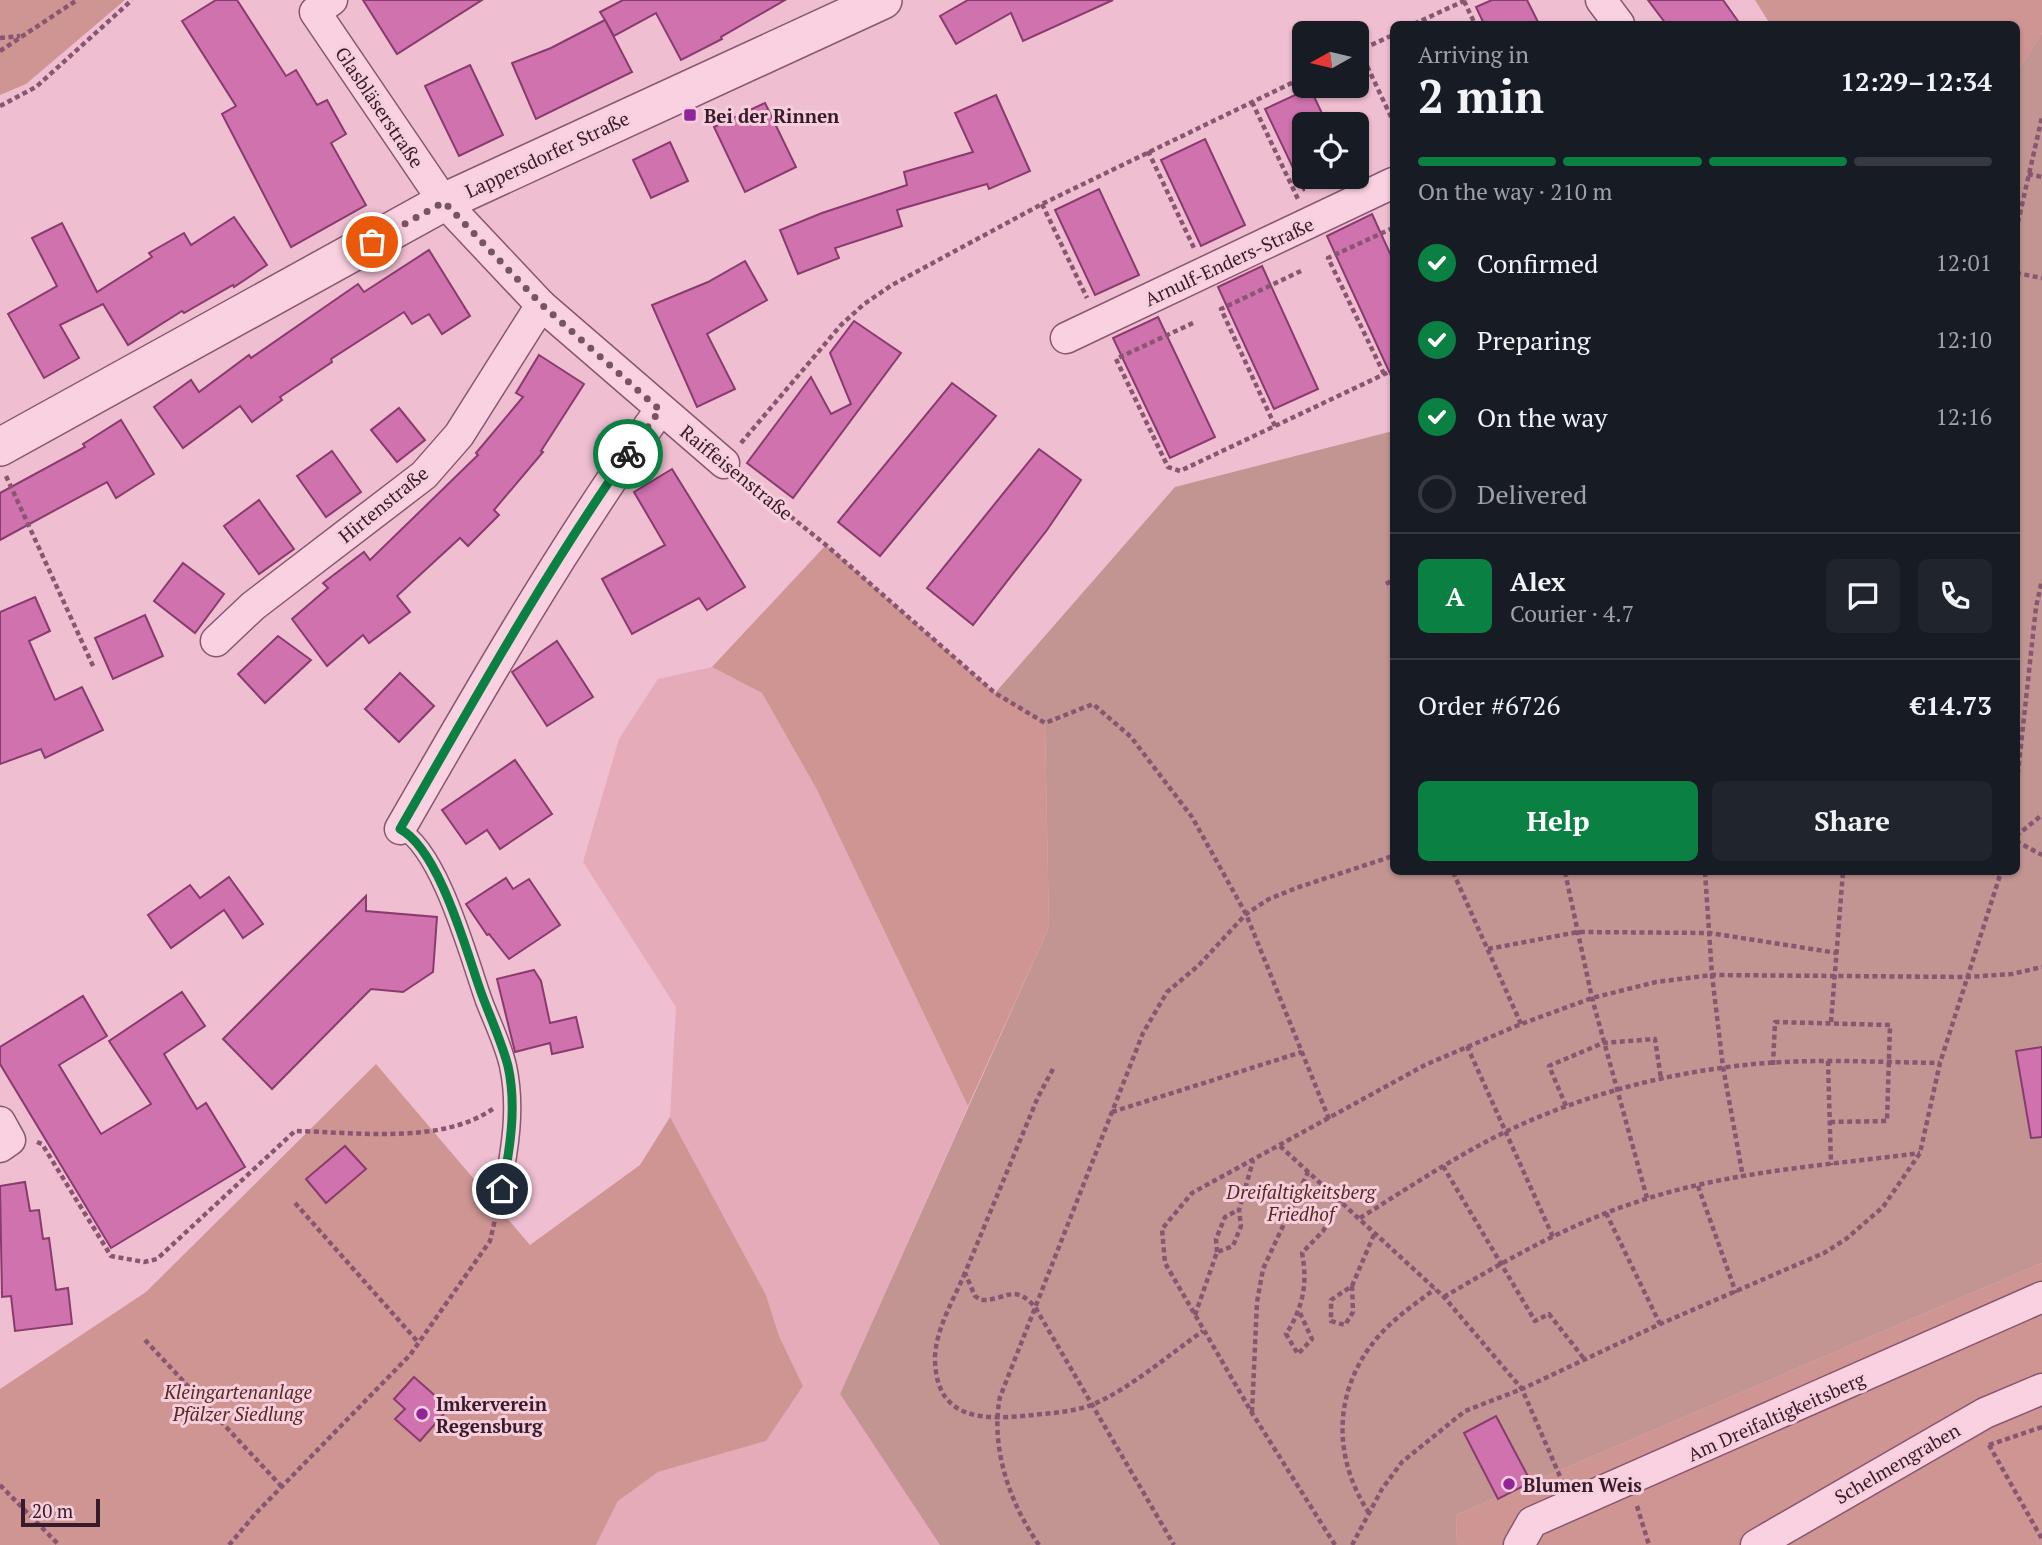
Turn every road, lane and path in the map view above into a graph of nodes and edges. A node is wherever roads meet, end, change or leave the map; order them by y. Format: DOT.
graph roads {
  1 [pos="78,0"];
  2 [pos="132,0"];
  3 [pos="883,0"];
  4 [pos="1601,0"];
  5 [pos="1465,1"];
  6 [pos="323,6"];
  7 [pos="1422,21"];
  8 [pos="1474,21"];
  9 [pos="1617,21"];
  10 [pos="24,35"];
  11 [pos="1390,36"];
  12 [pos="0,38"];
  13 [pos="1369,46"];
  14 [pos="0,51"];
  15 [pos="1369,73"];
  16 [pos="1292,83"];
  17 [pos="1252,102"];
  18 [pos="0,106"];
  19 [pos="1390,115"];
  20 [pos="2042,117"];
  21 [pos="1148,151"];
  22 [pos="2028,174"];
  23 [pos="2042,177"];
  24 [pos="1390,184"];
  25 [pos="444,202"];
  26 [pos="1042,204"];
  27 [pos="2020,212"];
  28 [pos="1309,222"];
  29 [pos="1390,229"];
  30 [pos="1303,270"];
  31 [pos="1205,272"];
  32 [pos="2020,274"];
  33 [pos="2042,278"];
  34 [pos="541,304"];
  35 [pos="1098,323"];
  36 [pos="1193,323"];
  37 [pos="1066,338"];
  38 [pos="1390,371"];
  39 [pos="1384,374"];
  40 [pos="660,410"];
  41 [pos="1275,426"];
  42 [pos="3,461"];
  43 [pos="724,463"];
  44 [pos="2042,580"];
  45 [pos="1390,582"];
  46 [pos="1387,584"];
  47 [pos="216,640"];
  48 [pos="94,668"];
  49 [pos="2020,727"];
  50 [pos="2042,815"];
  51 [pos="400,829"];
  52 [pos="2020,833"];
  53 [pos="2020,843"];
  54 [pos="2042,855"];
  55 [pos="1390,857"];
  56 [pos="1454,875"];
  57 [pos="1566,875"];
  58 [pos="1705,875"];
  59 [pos="1843,875"];
  60 [pos="2000,875"];
  61 [pos="1247,914"];
  62 [pos="1578,932"];
  63 [pos="1710,933"];
  64 [pos="1488,949"];
  65 [pos="1837,953"];
  66 [pos="2042,967"];
  67 [pos="1712,975"];
  68 [pos="1835,976"];
  69 [pos="1967,977"];
  70 [pos="1592,998"];
  71 [pos="1831,1022"];
  72 [pos="1521,1024"];
  73 [pos="1603,1043"];
  74 [pos="1467,1046"];
  75 [pos="1302,1052"];
  76 [pos="1828,1061"];
  77 [pos="1891,1062"];
  78 [pos="1940,1063"];
  79 [pos="1773,1065"];
  80 [pos="1723,1067"];
  81 [pos="1053,1069"];
  82 [pos="1661,1079"];
  83 [pos="1615,1089"];
  84 [pos="511,1095"];
  85 [pos="1566,1106"];
  86 [pos="1111,1112"];
  87 [pos="1329,1119"];
  88 [pos="1830,1122"];
  89 [pos="1507,1131"];
  90 [pos="3,1136"];
  91 [pos="1280,1146"];
  92 [pos="1920,1153"];
  93 [pos="1253,1161"];
  94 [pos="1831,1165"];
  95 [pos="1443,1166"];
  96 [pos="1308,1172"];
  97 [pos="1742,1177"];
  98 [pos="1698,1186"];
  99 [pos="502,1189"];
  100 [pos="1647,1198"];
  101 [pos="1341,1201"];
  102 [pos="295,1203"];
  103 [pos="1239,1210"];
  104 [pos="1606,1213"];
  105 [pos="1360,1218"];
  106 [pos="1375,1232"];
  107 [pos="1553,1237"];
  108 [pos="1217,1252"];
  109 [pos="1499,1265"];
  110 [pos="965,1273"];
  111 [pos="1352,1286"];
  112 [pos="1435,1289"];
  113 [pos="1736,1293"];
  114 [pos="1444,1297"];
  115 [pos="2042,1297"];
  116 [pos="1035,1307"];
  117 [pos="1300,1313"];
  118 [pos="1194,1316"];
  119 [pos="1660,1325"];
  120 [pos="1203,1331"];
  121 [pos="145,1340"];
  122 [pos="418,1342"];
  123 [pos="1585,1360"];
  124 [pos="1522,1389"];
  125 [pos="2042,1389"];
  126 [pos="1092,1405"];
  127 [pos="1252,1413"];
  128 [pos="995,1419"];
  129 [pos="1989,1445"];
  130 [pos="1629,1480"];
  131 [pos="0,1485"];
  132 [pos="282,1486"];
  133 [pos="1572,1505"];
  134 [pos="1369,1514"];
  135 [pos="2042,1539"];
  136 [pos="59,1545"];
  137 [pos="229,1545"];
  138 [pos="1039,1545"];
  139 [pos="1174,1545"];
  140 [pos="1335,1545"];
  141 [pos="1352,1545"];
  142 [pos="1519,1545"];
  143 [pos="1649,1545"];
  144 [pos="1756,1545"];
  1 -- 10 [label="path"];
  2 -- 18 [label="path"];
  3 -- 25 [label="street, Lappersdorfer Straße"];
  4 -- 9 [label="street"];
  5 -- 7 [label="path"];
  5 -- 8 [label="path"];
  6 -- 25 [label="street, Glasbläserstraße"];
  10 -- 12 [label="path"];
  10 -- 14 [label="path"];
  11 -- 13 [label="path"];
  15 -- 19 [label="path"];
  16 -- 17 [label="path"];
  17 -- 21 [label="path"];
  17 -- 28 [label="path"];
  20 -- 22 [label="path"];
  21 -- 26 [label="path"];
  21 -- 31 [label="path"];
  22 -- 23 [label="path"];
  22 -- 27 [label="path"];
  24 -- 28 [label="street, Arnulf-Enders-Straße"];
  25 -- 34 [label="street, Raiffeisenstraße"];
  25 -- 42 [label="street, Lappersdorfer Straße"];
  26 -- 35 [label="path"];
  26 -- 43 [label="path"];
  28 -- 31 [label="street, Arnulf-Enders-Straße"];
  29 -- 39 [label="path"];
  30 -- 41 [label="path"];
  31 -- 35 [label="street, Arnulf-Enders-Straße"];
  32 -- 33 [label="path"];
  34 -- 40 [label="street, Raiffeisenstraße"];
  34 -- 47 [label="street, Hirtenstraße"];
  35 -- 37 [label="street, Arnulf-Enders-Straße"];
  36 -- 41 [label="path"];
  38 -- 39 [label="path"];
  39 -- 41 [label="path"];
  40 -- 43 [label="street, Raiffeisenstraße"];
  40 -- 51 [label="street"];
  42 -- 48 [label="path"];
  43 -- 61 [label="path, Raiffeisenstraße"];
  44 -- 49 [label="path"];
  45 -- 46 [label="path"];
  50 -- 52 [label="path"];
  51 -- 84 [label="lane"];
  53 -- 54 [label="path"];
  55 -- 61 [label="path"];
  56 -- 64 [label="path"];
  57 -- 62 [label="path"];
  58 -- 63 [label="path"];
  59 -- 65 [label="path"];
  60 -- 69 [label="path"];
  61 -- 75 [label="path"];
  61 -- 86 [label="path"];
  62 -- 63 [label="path"];
  62 -- 64 [label="path"];
  62 -- 70 [label="path"];
  63 -- 65 [label="path"];
  63 -- 67 [label="path"];
  64 -- 72 [label="path"];
  65 -- 68 [label="path"];
  66 -- 69 [label="path"];
  67 -- 68 [label="path"];
  67 -- 70 [label="path"];
  67 -- 80 [label="path"];
  68 -- 69 [label="path"];
  68 -- 71 [label="path"];
  69 -- 78 [label="path"];
  70 -- 72 [label="path"];
  70 -- 73 [label="path"];
  71 -- 77 [label="path"];
  71 -- 79 [label="path"];
  72 -- 74 [label="path"];
  73 -- 82 [label="path"];
  73 -- 83 [label="path"];
  73 -- 85 [label="path"];
  74 -- 87 [label="path"];
  74 -- 89 [label="path"];
  75 -- 86 [label="path"];
  75 -- 87 [label="path"];
  76 -- 77 [label="path"];
  76 -- 79 [label="path"];
  76 -- 88 [label="path"];
  77 -- 78 [label="path"];
  77 -- 88 [label="path"];
  78 -- 92 [label="path"];
  79 -- 80 [label="path"];
  80 -- 82 [label="path"];
  80 -- 97 [label="path"];
  81 -- 110 [label="path"];
  82 -- 83 [label="path"];
  83 -- 85 [label="path"];
  83 -- 100 [label="path"];
  84 -- 90 [label="path"];
  84 -- 99 [label="lane"];
  85 -- 89 [label="path"];
  86 -- 116 [label="path"];
  87 -- 91 [label="path"];
  88 -- 94 [label="path"];
  89 -- 95 [label="path"];
  89 -- 107 [label="path"];
  91 -- 93 [label="path"];
  91 -- 96 [label="path"];
  92 -- 94 [label="path"];
  92 -- 113 [label="path"];
  93 -- 103 [label="path"];
  93 -- 118 [label="path"];
  94 -- 97 [label="path"];
  95 -- 105 [label="path"];
  95 -- 109 [label="path"];
  96 -- 101 [label="path"];
  96 -- 127 [label="path"];
  97 -- 98 [label="path"];
  98 -- 100 [label="path"];
  98 -- 113 [label="path"];
  99 -- 122 [label="path"];
  100 -- 104 [label="path"];
  101 -- 105 [label="path"];
  101 -- 117 [label="path"];
  102 -- 122 [label="path"];
  103 -- 108 [label="path"];
  103 -- 108 [label="path"];
  104 -- 107 [label="path"];
  104 -- 119 [label="path"];
  105 -- 106 [label="path"];
  106 -- 111 [label="path"];
  106 -- 112 [label="path"];
  107 -- 109 [label="path"];
  108 -- 118 [label="path"];
  109 -- 114 [label="path"];
  109 -- 123 [label="path"];
  110 -- 116 [label="path"];
  110 -- 128 [label="path"];
  111 -- 111 [label="path"];
  112 -- 114 [label="path"];
  112 -- 134 [label="path"];
  113 -- 119 [label="path"];
  114 -- 124 [label="path"];
  115 -- 130 [label="street, Am Dreifaltigkeitsberg"];
  116 -- 126 [label="path"];
  116 -- 128 [label="path"];
  117 -- 117 [label="path"];
  118 -- 120 [label="path"];
  119 -- 123 [label="path"];
  120 -- 126 [label="path"];
  120 -- 127 [label="path"];
  121 -- 132 [label="path"];
  122 -- 132 [label="path"];
  123 -- 124 [label="path"];
  124 -- 133 [label="path"];
  124 -- 134 [label="path"];
  125 -- 144 [label="street, Schelmengraben"];
  126 -- 128 [label="path"];
  126 -- 139 [label="path"];
  127 -- 140 [label="path"];
  128 -- 138 [label="path"];
  129 -- 135 [label="path"];
  130 -- 133 [label="street, Am Dreifaltigkeitsberg"];
  130 -- 143 [label="path"];
  131 -- 136 [label="path"];
  132 -- 137 [label="path"];
  133 -- 142 [label="street, Am Dreifaltigkeitsberg"];
  134 -- 141 [label="path"];
}
